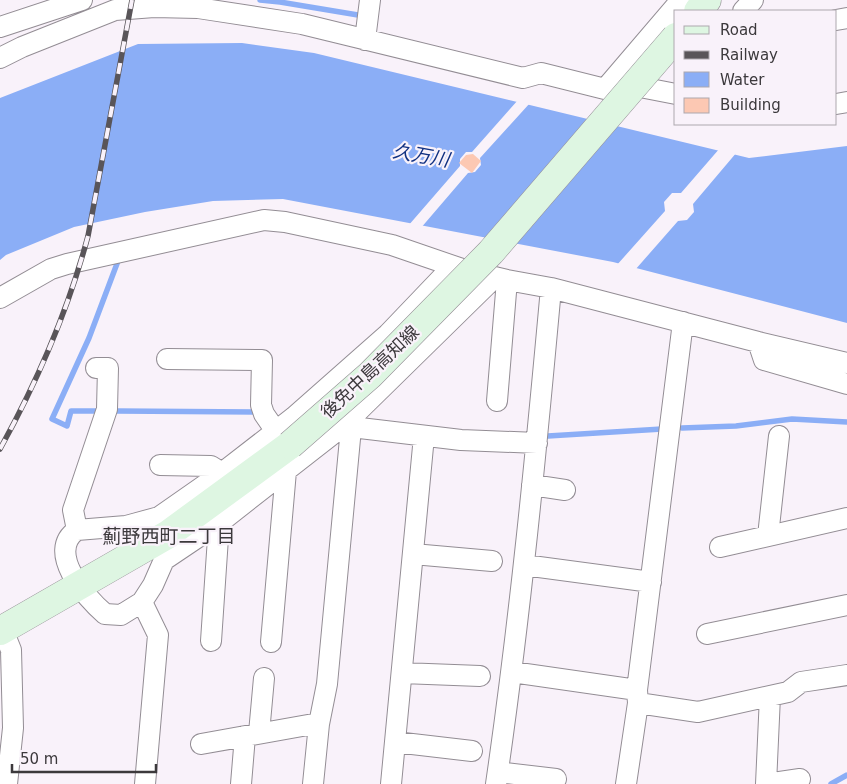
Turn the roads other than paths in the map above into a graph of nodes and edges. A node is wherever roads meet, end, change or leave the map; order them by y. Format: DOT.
graph roads {
  1 [pos="82,0"];
  2 [pos="370,0"];
  3 [pos="682,0"];
  4 [pos="707,0"];
  5 [pos="753,0"];
  6 [pos="199,4"];
  7 [pos="699,10"];
  8 [pos="744,10"];
  9 [pos="0,27"];
  10 [pos="674,39"];
  11 [pos="365,40"];
  12 [pos="0,58"];
  13 [pos="605,90"];
  14 [pos="674,90"];
  15 [pos="464,265"];
  16 [pos="501,279"];
  17 [pos="551,288"];
  18 [pos="0,298"];
  19 [pos="682,322"];
  20 [pos="758,342"];
  21 [pos="167,359"];
  22 [pos="847,363"];
  23 [pos="96,368"];
  24 [pos="847,384"];
  25 [pos="497,401"];
  26 [pos="347,427"];
  27 [pos="424,436"];
  28 [pos="779,436"];
  29 [pos="537,442"];
  30 [pos="284,449"];
  31 [pos="160,465"];
  32 [pos="222,473"];
  33 [pos="532,485"];
  34 [pos="565,490"];
  35 [pos="847,518"];
  36 [pos="219,523"];
  37 [pos="77,530"];
  38 [pos="768,536"];
  39 [pos="720,547"];
  40 [pos="413,554"];
  41 [pos="492,562"];
  42 [pos="524,565"];
  43 [pos="651,582"];
  44 [pos="80,586"];
  45 [pos="142,602"];
  46 [pos="847,605"];
  47 [pos="1,630"];
  48 [pos="707,634"];
  49 [pos="211,641"];
  50 [pos="271,642"];
  51 [pos="512,672"];
  52 [pos="402,673"];
  53 [pos="847,675"];
  54 [pos="480,676"];
  55 [pos="264,678"];
  56 [pos="637,696"];
  57 [pos="770,696"];
  58 [pos="319,723"];
  59 [pos="252,735"];
  60 [pos="395,742"];
  61 [pos="201,744"];
  62 [pos="472,751"];
  63 [pos="497,778"];
  64 [pos="556,779"];
  65 [pos="800,779"];
  66 [pos="7,784"];
  67 [pos="145,784"];
  68 [pos="241,784"];
  69 [pos="313,784"];
  70 [pos="391,784"];
  71 [pos="626,784"];
  72 [pos="765,784"];
  1 -- 9 [label="street"];
  2 -- 11 [label="street"];
  3 -- 13 [label="street"];
  4 -- 7 [label="main road"];
  5 -- 8 [label="street"];
  6 -- 11 [label="street"];
  6 -- 12 [label="street"];
  10 -- 30 [label="main road, 後免中島高知線, bridge"];
  11 -- 13 [label="street"];
  13 -- 14 [label="street"];
  15 -- 16 [label="street"];
  15 -- 18 [label="street"];
  15 -- 30 [label="street"];
  16 -- 17 [label="street"];
  16 -- 25 [label="street"];
  16 -- 26 [label="street"];
  17 -- 19 [label="street"];
  17 -- 29 [label="street"];
  19 -- 20 [label="street"];
  19 -- 43 [label="street"];
  20 -- 22 [label="street"];
  20 -- 24 [label="street"];
  21 -- 30 [label="street"];
  23 -- 37 [label="street"];
  26 -- 27 [label="street"];
  26 -- 30 [label="street"];
  26 -- 58 [label="street"];
  27 -- 29 [label="street"];
  27 -- 40 [label="street"];
  28 -- 38 [label="street"];
  29 -- 33 [label="street"];
  30 -- 32 [label="street"];
  30 -- 36 [label="street"];
  30 -- 44 [label="main road, 後免中島高知線"];
  30 -- 50 [label="street"];
  31 -- 32 [label="street"];
  32 -- 37 [label="street"];
  33 -- 34 [label="street"];
  33 -- 42 [label="street"];
  35 -- 38 [label="street"];
  36 -- 45 [label="street"];
  36 -- 49 [label="street"];
  37 -- 44 [label="street"];
  38 -- 39 [label="street"];
  40 -- 41 [label="street"];
  40 -- 52 [label="street"];
  42 -- 43 [label="street"];
  42 -- 51 [label="street"];
  43 -- 56 [label="street"];
  44 -- 45 [label="street"];
  44 -- 47 [label="main road, 後免中島高知線"];
  45 -- 67 [label="street"];
  46 -- 48 [label="street"];
  47 -- 66 [label="street"];
  51 -- 56 [label="street"];
  51 -- 63 [label="street"];
  52 -- 54 [label="street"];
  52 -- 60 [label="street"];
  53 -- 57 [label="street"];
  55 -- 59 [label="street"];
  56 -- 57 [label="street"];
  56 -- 71 [label="street"];
  57 -- 72 [label="street"];
  58 -- 59 [label="street"];
  58 -- 69 [label="street"];
  59 -- 61 [label="street"];
  59 -- 68 [label="street"];
  60 -- 62 [label="street"];
  60 -- 70 [label="street"];
  63 -- 64 [label="street"];
  65 -- 72 [label="street"];
}
